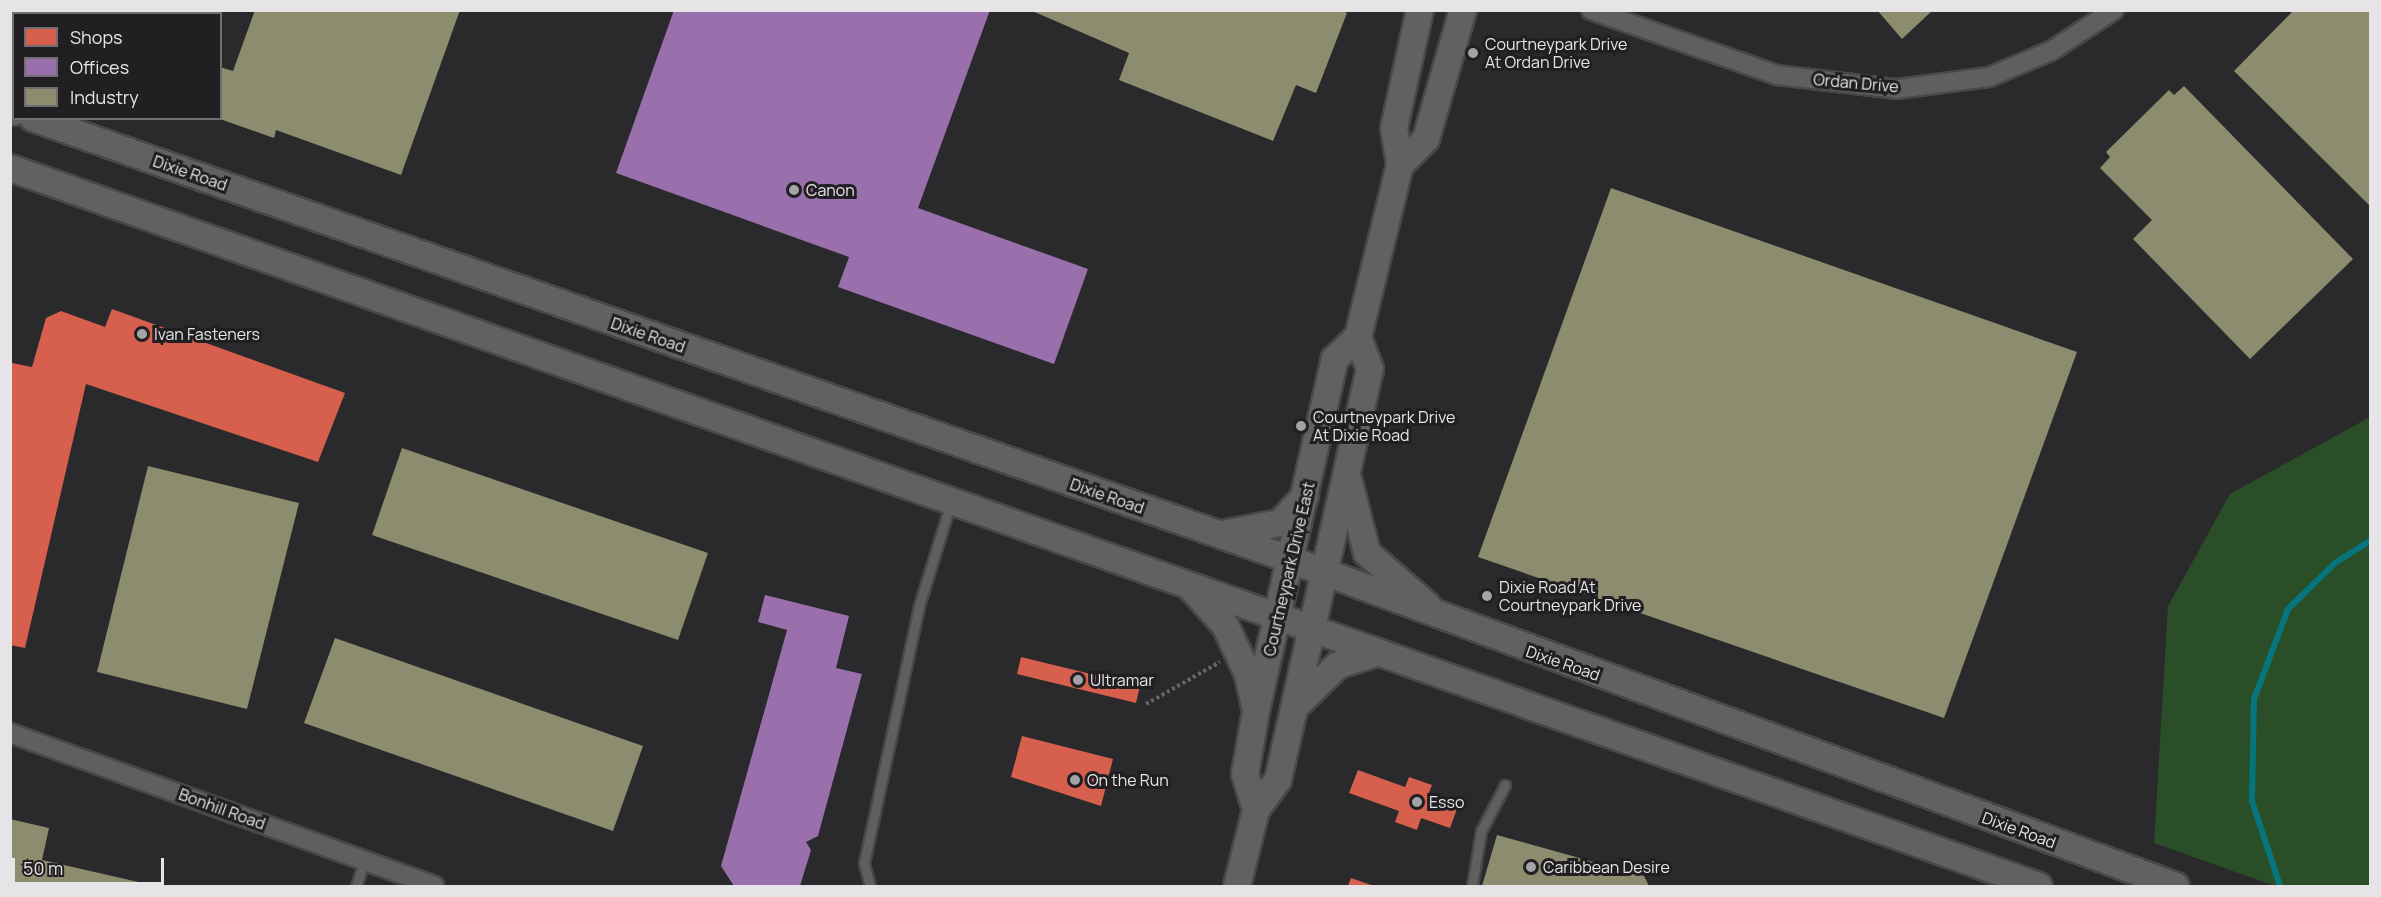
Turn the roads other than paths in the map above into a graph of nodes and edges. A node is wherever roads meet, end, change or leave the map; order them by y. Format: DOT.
graph roads {
  1 [pos="1420,10"];
  2 [pos="1463,10"];
  3 [pos="1591,10"];
  4 [pos="2114,10"];
  5 [pos="39,120"];
  6 [pos="73,120"];
  7 [pos="90,138"];
  8 [pos="1400,165"];
  9 [pos="10,168"];
  10 [pos="1358,337"];
  11 [pos="1347,466"];
  12 [pos="1308,490"];
  13 [pos="951,502"];
  14 [pos="1215,534"];
  15 [pos="1292,560"];
  16 [pos="1322,572"];
  17 [pos="1191,587"];
  18 [pos="1278,617"];
  19 [pos="1448,622"];
  20 [pos="1312,629"];
  21 [pos="1377,653"];
  22 [pos="1293,710"];
  23 [pos="1256,711"];
  24 [pos="10,733"];
  25 [pos="1505,785"];
  26 [pos="1256,810"];
  27 [pos="364,861"];
  28 [pos="356,886"];
  29 [pos="434,886"];
  30 [pos="870,886"];
  31 [pos="1237,886"];
  32 [pos="1472,886"];
  33 [pos="2039,886"];
  34 [pos="2176,886"];
  1 -- 8 [label="main road"];
  2 -- 8 [label="main road"];
  3 -- 4 [label="street, Ordan Drive"];
  5 -- 7 [label="main road, Dixie Road"];
  6 -- 7 [label="main road"];
  7 -- 14 [label="main road, Dixie Road"];
  8 -- 10 [label="main road"];
  9 -- 13 [label="main road"];
  10 -- 11 [label="main road, Courtneypark Drive East"];
  10 -- 12 [label="main road, Courtneypark Drive East"];
  11 -- 16 [label="main road, Courtneypark Drive East"];
  11 -- 19 [label="main road"];
  12 -- 14 [label="main road"];
  12 -- 15 [label="main road, Courtneypark Drive East"];
  13 -- 17 [label="main road"];
  13 -- 30 [label="lane"];
  14 -- 15 [label="main road, Dixie Road"];
  15 -- 16 [label="main road, Dixie Road"];
  15 -- 18 [label="main road, Courtneypark Drive East"];
  16 -- 19 [label="main road, Dixie Road"];
  16 -- 20 [label="main road, Courtneypark Drive East"];
  17 -- 18 [label="main road"];
  17 -- 23 [label="main road"];
  18 -- 20 [label="main road"];
  18 -- 23 [label="main road, Courtneypark Drive East"];
  19 -- 34 [label="main road, Dixie Road"];
  20 -- 21 [label="main road"];
  20 -- 22 [label="main road, Courtneypark Drive East"];
  21 -- 22 [label="main road"];
  21 -- 33 [label="main road"];
  22 -- 26 [label="main road, Courtneypark Drive East"];
  23 -- 26 [label="main road, Courtneypark Drive East"];
  24 -- 27 [label="street, Bonhill Road"];
  25 -- 32 [label="lane"];
  26 -- 31 [label="main road, Courtneypark Drive East"];
  27 -- 28 [label="lane"];
  27 -- 29 [label="street, Bonhill Road"];
}
